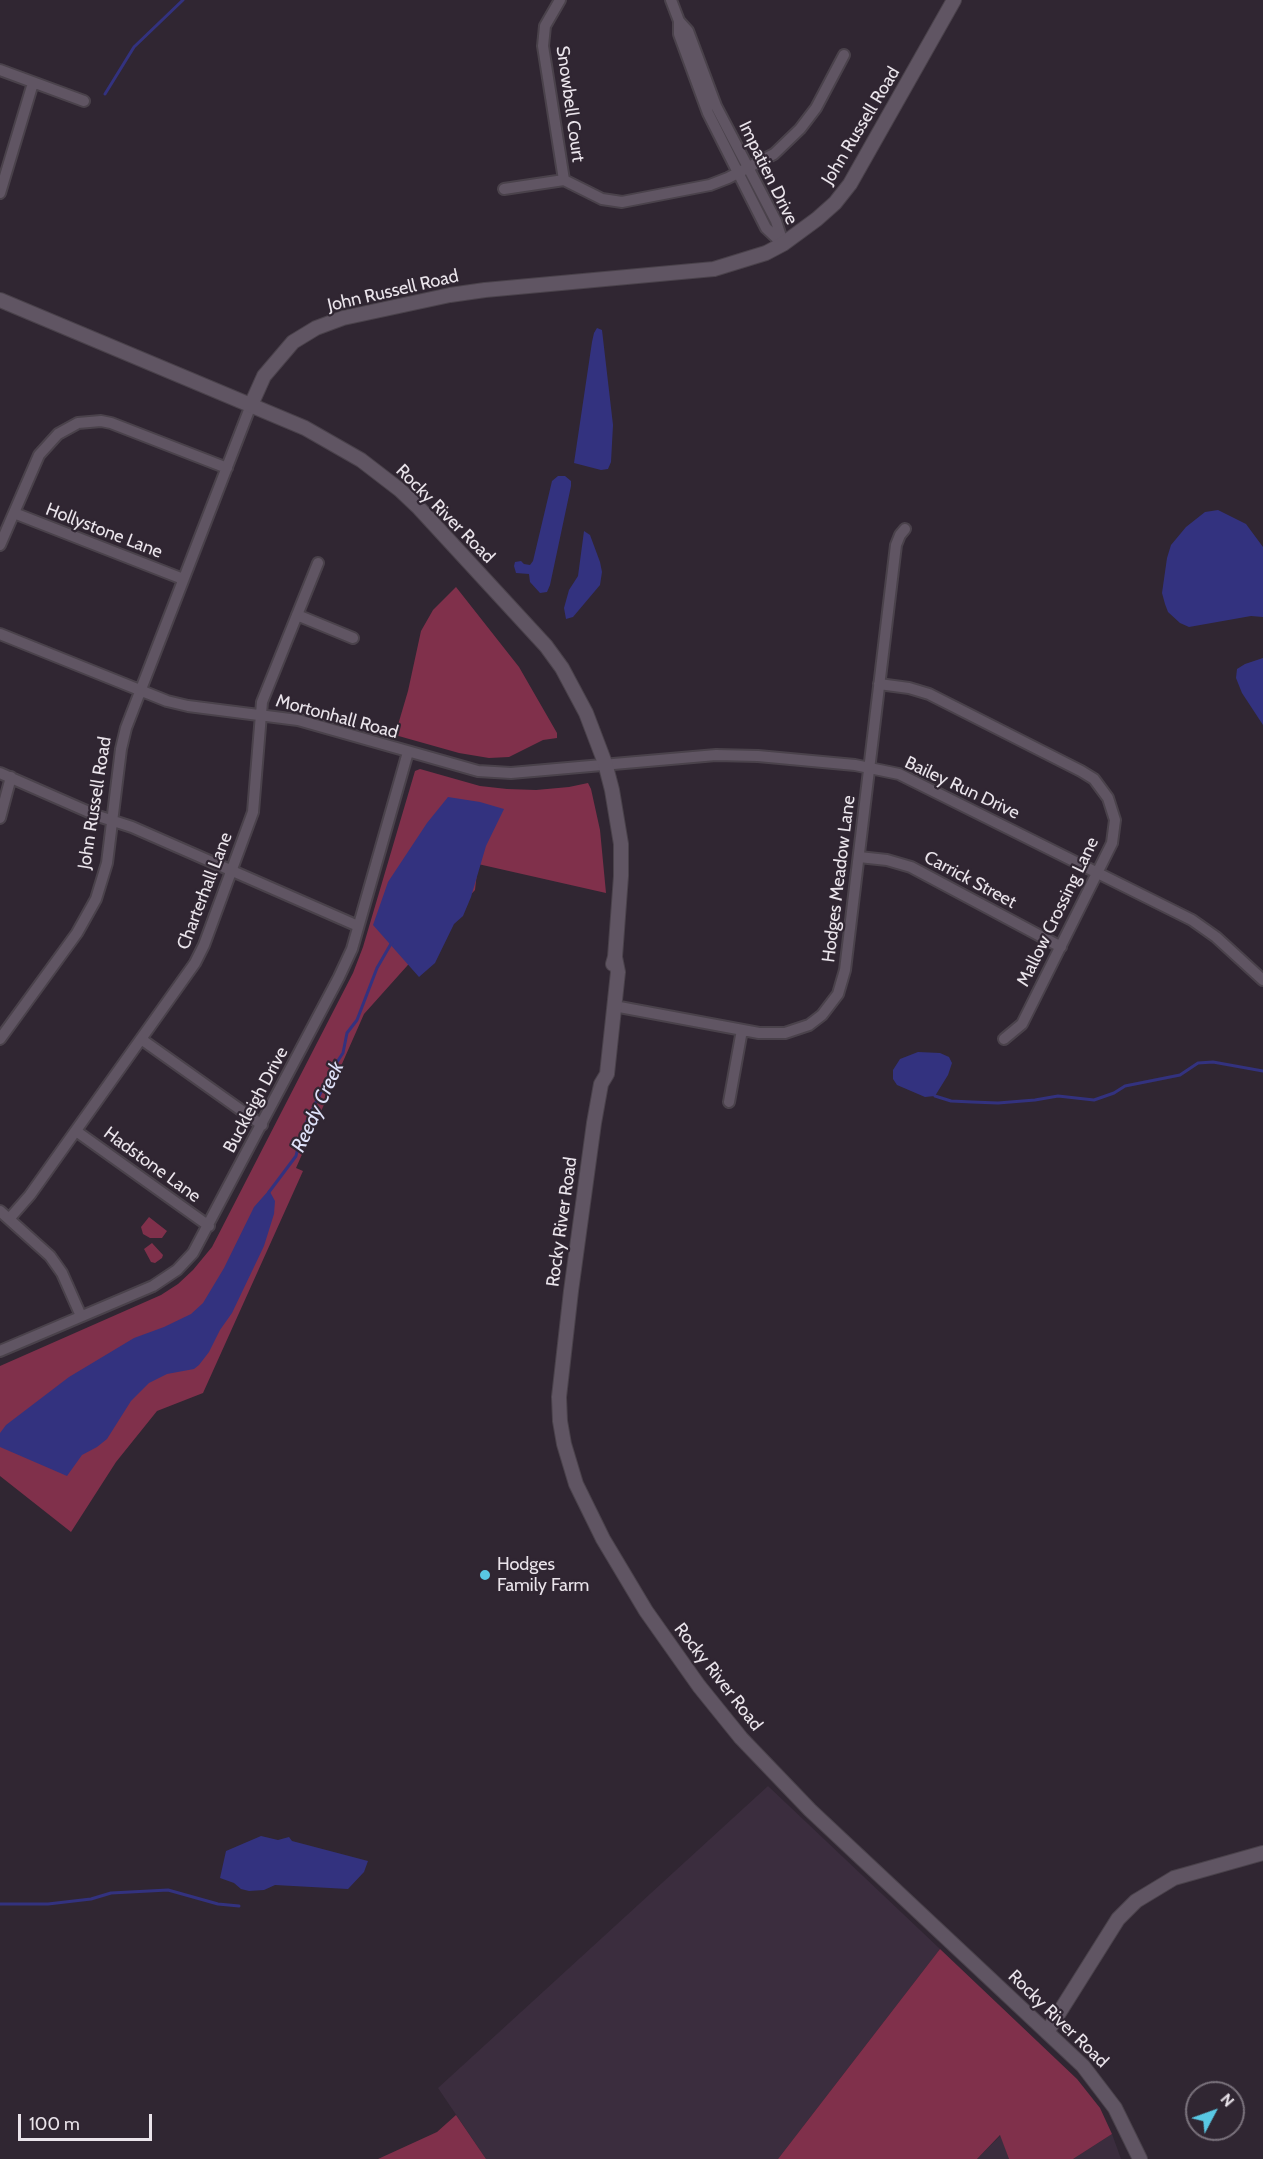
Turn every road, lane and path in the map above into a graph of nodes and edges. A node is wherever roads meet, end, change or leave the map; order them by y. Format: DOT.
graph roads {
  1 [pos="560,0"];
  2 [pos="671,0"];
  3 [pos="954,0"];
  4 [pos="679,21"];
  5 [pos="844,55"];
  6 [pos="0,70"];
  7 [pos="33,82"];
  8 [pos="84,101"];
  9 [pos="748,168"];
  10 [pos="738,174"];
  11 [pos="564,180"];
  12 [pos="504,189"];
  13 [pos="0,193"];
  14 [pos="783,244"];
  15 [pos="0,300"];
  16 [pos="251,405"];
  17 [pos="226,468"];
  18 [pos="14,513"];
  19 [pos="904,529"];
  20 [pos="0,545"];
  21 [pos="318,563"];
  22 [pos="183,579"];
  23 [pos="297,615"];
  24 [pos="0,634"];
  25 [pos="353,638"];
  26 [pos="879,684"];
  27 [pos="140,690"];
  28 [pos="260,714"];
  29 [pos="408,752"];
  30 [pos="605,764"];
  31 [pos="869,769"];
  32 [pos="0,772"];
  33 [pos="11,777"];
  34 [pos="0,818"];
  35 [pos="112,820"];
  36 [pos="859,857"];
  37 [pos="231,870"];
  38 [pos="1098,873"];
  39 [pos="358,926"];
  40 [pos="1061,946"];
  41 [pos="615,957"];
  42 [pos="1263,980"];
  43 [pos="614,1006"];
  44 [pos="742,1030"];
  45 [pos="0,1039"];
  46 [pos="141,1039"];
  47 [pos="1004,1039"];
  48 [pos="601,1084"];
  49 [pos="729,1102"];
  50 [pos="262,1125"];
  51 [pos="76,1131"];
  52 [pos="4,1215"];
  53 [pos="209,1226"];
  54 [pos="81,1316"];
  55 [pos="0,1351"];
  56 [pos="1263,1853"];
  57 [pos="1047,2032"];
  58 [pos="1140,2159"];
  1 -- 11 [label="street, Snowbell Court"];
  2 -- 4 [label="street, Impatien Drive"];
  3 -- 14 [label="street, John Russell Road"];
  4 -- 9 [label="street, Impatien Drive"];
  4 -- 10 [label="street, Impatien Drive"];
  5 -- 9 [label="street"];
  6 -- 7 [label="street"];
  7 -- 8 [label="street"];
  7 -- 13 [label="street"];
  9 -- 10 [label="street"];
  9 -- 14 [label="street, Impatien Drive"];
  10 -- 11 [label="street"];
  10 -- 14 [label="street, Impatien Drive"];
  11 -- 12 [label="street"];
  14 -- 16 [label="street, John Russell Road"];
  15 -- 16 [label="street, Rocky River Road"];
  16 -- 17 [label="street, John Russell Road"];
  16 -- 30 [label="street, Rocky River Road"];
  17 -- 18 [label="street"];
  17 -- 22 [label="street, John Russell Road"];
  18 -- 20 [label="street"];
  18 -- 22 [label="street, Hollystone Lane"];
  19 -- 26 [label="street, Hodges Meadow Lane"];
  21 -- 23 [label="street, Charterhall Lane"];
  22 -- 27 [label="street, John Russell Road"];
  23 -- 25 [label="street"];
  23 -- 28 [label="street, Charterhall Lane"];
  24 -- 27 [label="street, Mortonhall Road"];
  26 -- 31 [label="street, Hodges Meadow Lane"];
  26 -- 38 [label="street, Mallow Crossing Lane"];
  27 -- 28 [label="street, Mortonhall Road"];
  27 -- 35 [label="street, John Russell Road"];
  28 -- 29 [label="street, Mortonhall Road"];
  28 -- 37 [label="street, Charterhall Lane"];
  29 -- 30 [label="street, Mortonhall Road"];
  29 -- 39 [label="street, Buckleigh Drive"];
  30 -- 31 [label="street, Bailey Run Drive"];
  30 -- 41 [label="street, Rocky River Road"];
  31 -- 36 [label="street, Hodges Meadow Lane"];
  31 -- 38 [label="street, Bailey Run Drive"];
  32 -- 33 [label="street"];
  33 -- 34 [label="street"];
  33 -- 35 [label="street"];
  35 -- 37 [label="street"];
  35 -- 45 [label="street, John Russell Road"];
  36 -- 40 [label="street, Carrick Street"];
  36 -- 44 [label="street, Hodges Meadow Lane"];
  37 -- 39 [label="street"];
  37 -- 46 [label="street, Charterhall Lane"];
  38 -- 40 [label="street, Mallow Crossing Lane"];
  38 -- 42 [label="street, Bailey Run Drive"];
  39 -- 50 [label="street, Buckleigh Drive"];
  40 -- 47 [label="street, Mallow Crossing Lane"];
  41 -- 43 [label="street, Rocky River Road"];
  41 -- 48 [label="street, Rocky River Road"];
  43 -- 44 [label="street, Hodges Meadow Lane"];
  43 -- 48 [label="street, Rocky River Road"];
  44 -- 49 [label="street"];
  46 -- 50 [label="street"];
  46 -- 51 [label="street, Charterhall Lane"];
  48 -- 57 [label="street, Rocky River Road"];
  50 -- 53 [label="street, Buckleigh Drive"];
  51 -- 52 [label="street, Charterhall Lane"];
  51 -- 53 [label="street, Hadstone Lane"];
  52 -- 54 [label="street"];
  53 -- 54 [label="street, Buckleigh Drive"];
  54 -- 55 [label="street, Buckleigh Drive"];
  56 -- 57 [label="street"];
  57 -- 58 [label="street, Rocky River Road"];
}
